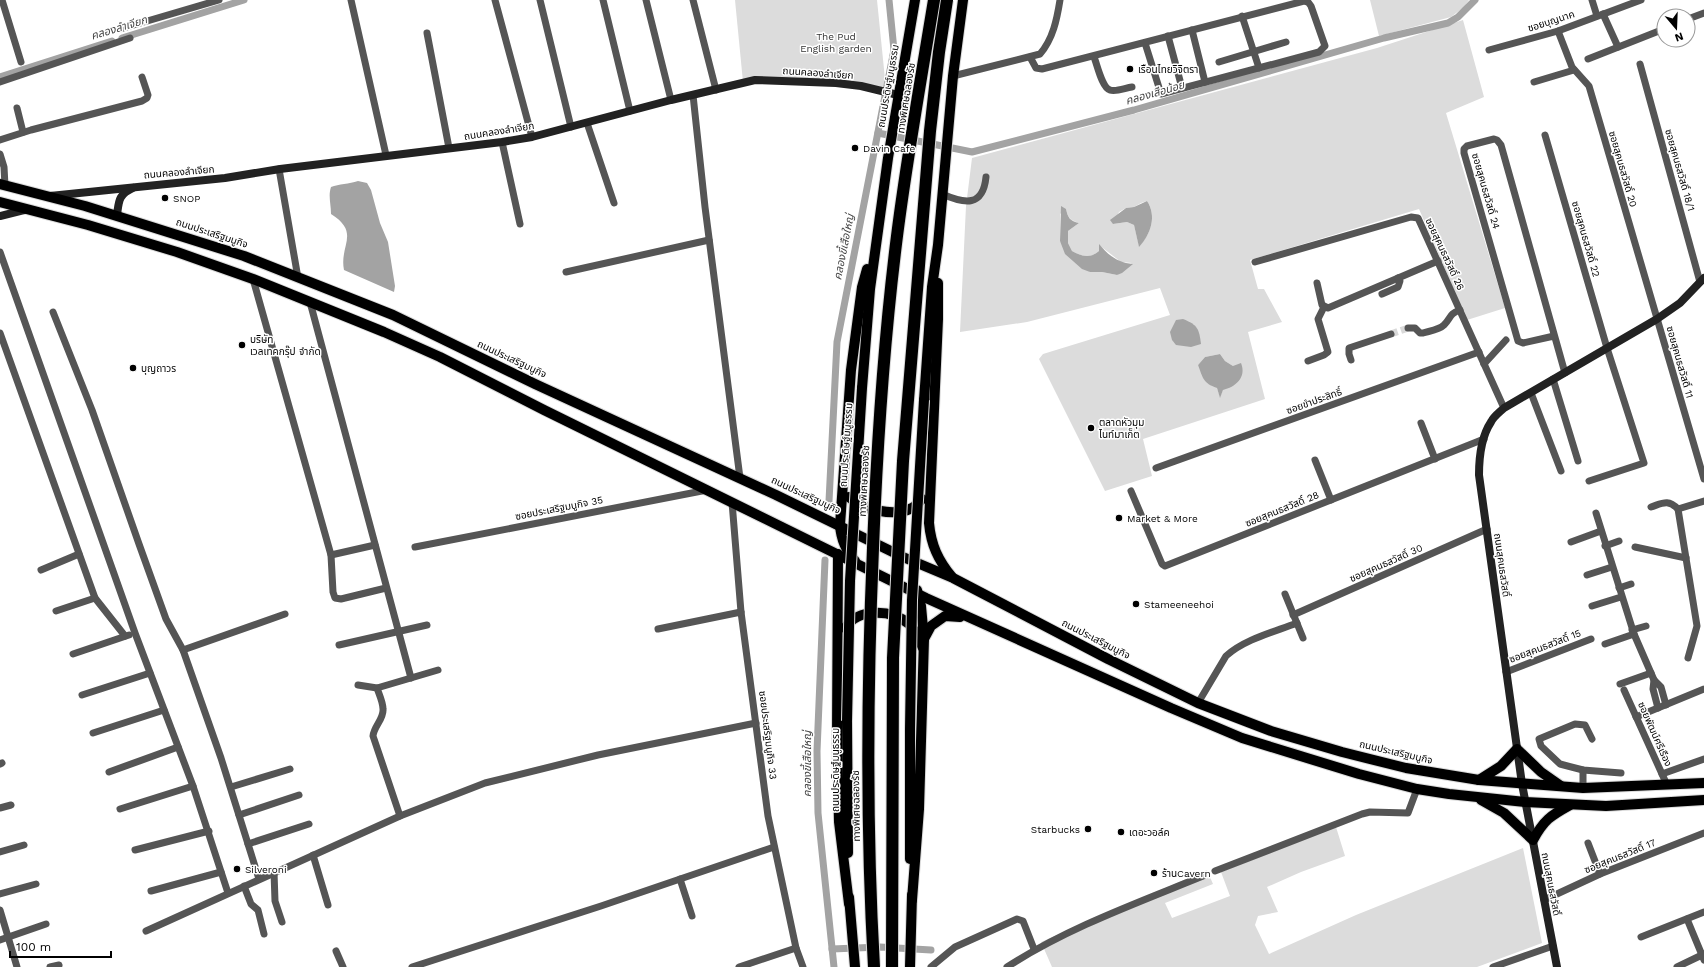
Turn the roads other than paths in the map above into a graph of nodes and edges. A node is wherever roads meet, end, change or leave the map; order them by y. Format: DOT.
graph roads {
  1 [pos="2,0"];
  2 [pos="219,0"];
  3 [pos="351,0"];
  4 [pos="495,0"];
  5 [pos="540,0"];
  6 [pos="603,0"];
  7 [pos="646,0"];
  8 [pos="693,0"];
  9 [pos="915,0"];
  10 [pos="934,0"];
  11 [pos="947,0"];
  12 [pos="963,0"];
  13 [pos="1060,0"];
  14 [pos="1592,0"];
  15 [pos="1641,0"];
  16 [pos="196,3"];
  17 [pos="1600,15"];
  18 [pos="1242,16"];
  19 [pos="120,29"];
  20 [pos="1192,30"];
  21 [pos="1558,31"];
  22 [pos="1656,32"];
  23 [pos="427,33"];
  24 [pos="1168,36"];
  25 [pos="130,38"];
  26 [pos="1145,42"];
  27 [pos="1286,42"];
  28 [pos="1618,47"];
  29 [pos="1489,50"];
  30 [pos="1254,52"];
  31 [pos="1094,56"];
  32 [pos="1030,57"];
  33 [pos="1588,58"];
  34 [pos="21,62"];
  35 [pos="1219,62"];
  36 [pos="1640,64"];
  37 [pos="1259,68"];
  38 [pos="1574,70"];
  39 [pos="953,76"];
  40 [pos="142,78"];
  41 [pos="0,82"];
  42 [pos="1205,82"];
  43 [pos="1534,82"];
  44 [pos="1132,86"];
  45 [pos="1182,88"];
  46 [pos="716,90"];
  47 [pos="890,92"];
  48 [pos="693,95"];
  49 [pos="671,100"];
  50 [pos="17,108"];
  51 [pos="630,111"];
  52 [pos="587,123"];
  53 [pos="571,127"];
  54 [pos="24,132"];
  55 [pos="1545,135"];
  56 [pos="532,137"];
  57 [pos="0,140"];
  58 [pos="502,142"];
  59 [pos="449,148"];
  60 [pos="0,154"];
  61 [pos="386,155"];
  62 [pos="279,169"];
  63 [pos="986,178"];
  64 [pos="3,185"];
  65 [pos="137,186"];
  66 [pos="942,194"];
  67 [pos="49,196"];
  68 [pos="0,202"];
  69 [pos="614,203"];
  70 [pos="30,209"];
  71 [pos="0,216"];
  72 [pos="117,216"];
  73 [pos="879,221"];
  74 [pos="520,224"];
  75 [pos="710,240"];
  76 [pos="938,245"];
  77 [pos="0,252"];
  78 [pos="1255,262"];
  79 [pos="1438,262"];
  80 [pos="566,272"];
  81 [pos="298,278"];
  82 [pos="1398,278"];
  83 [pos="253,279"];
  84 [pos="1702,280"];
  85 [pos="1317,283"];
  86 [pos="1382,294"];
  87 [pos="310,302"];
  88 [pos="1324,307"];
  89 [pos="1460,310"];
  90 [pos="53,312"];
  91 [pos="1657,319"];
  92 [pos="1408,328"];
  93 [pos="0,333"];
  94 [pos="1391,334"];
  95 [pos="1554,336"];
  96 [pos="1506,340"];
  97 [pos="1608,348"];
  98 [pos="1479,352"];
  99 [pos="1351,360"];
  100 [pos="1308,361"];
  101 [pos="1484,364"];
  102 [pos="1565,373"];
  103 [pos="1553,379"];
  104 [pos="1530,393"];
  105 [pos="1504,408"];
  106 [pos="1422,423"];
  107 [pos="1484,439"];
  108 [pos="1435,459"];
  109 [pos="1315,460"];
  110 [pos="1578,461"];
  111 [pos="1156,468"];
  112 [pos="1561,471"];
  113 [pos="740,478"];
  114 [pos="1704,479"];
  115 [pos="1589,481"];
  116 [pos="844,484"];
  117 [pos="930,486"];
  118 [pos="707,490"];
  119 [pos="1131,491"];
  120 [pos="1331,500"];
  121 [pos="1704,501"];
  122 [pos="732,502"];
  123 [pos="1651,507"];
  124 [pos="1678,509"];
  125 [pos="1596,514"];
  126 [pos="840,525"];
  127 [pos="1486,529"];
  128 [pos="1601,531"];
  129 [pos="1619,541"];
  130 [pos="1571,542"];
  131 [pos="375,545"];
  132 [pos="1606,546"];
  133 [pos="1635,547"];
  134 [pos="415,548"];
  135 [pos="80,554"];
  136 [pos="838,554"];
  137 [pos="331,555"];
  138 [pos="903,557"];
  139 [pos="1686,558"];
  140 [pos="857,564"];
  141 [pos="1612,567"];
  142 [pos="41,570"];
  143 [pos="1587,575"];
  144 [pos="953,578"];
  145 [pos="1631,584"];
  146 [pos="386,588"];
  147 [pos="1619,588"];
  148 [pos="919,594"];
  149 [pos="1285,594"];
  150 [pos="1621,596"];
  151 [pos="95,598"];
  152 [pos="1592,606"];
  153 [pos="56,611"];
  154 [pos="742,612"];
  155 [pos="285,614"];
  156 [pos="1293,614"];
  157 [pos="972,619"];
  158 [pos="1297,623"];
  159 [pos="427,625"];
  160 [pos="1646,626"];
  161 [pos="658,629"];
  162 [pos="398,631"];
  163 [pos="1633,632"];
  164 [pos="135,633"];
  165 [pos="125,636"];
  166 [pos="1303,638"];
  167 [pos="924,639"];
  168 [pos="1591,639"];
  169 [pos="339,644"];
  170 [pos="1605,644"];
  171 [pos="183,650"];
  172 [pos="924,650"];
  173 [pos="838,651"];
  174 [pos="73,654"];
  175 [pos="1688,658"];
  176 [pos="438,670"];
  177 [pos="1506,672"];
  178 [pos="150,673"];
  179 [pos="1651,673"];
  180 [pos="411,678"];
  181 [pos="1654,680"];
  182 [pos="358,685"];
  183 [pos="377,688"];
  184 [pos="1704,689"];
  185 [pos="82,695"];
  186 [pos="1198,703"];
  187 [pos="1666,705"];
  188 [pos="1658,708"];
  189 [pos="164,710"];
  190 [pos="1636,717"];
  191 [pos="756,723"];
  192 [pos="93,733"];
  193 [pos="1592,739"];
  194 [pos="178,747"];
  195 [pos="1517,749"];
  196 [pos="1704,759"];
  197 [pos="290,769"];
  198 [pos="1583,770"];
  199 [pos="109,772"];
  200 [pos="1621,774"];
  201 [pos="1662,774"];
  202 [pos="1442,775"];
  203 [pos="1479,780"];
  204 [pos="1704,783"];
  205 [pos="1522,784"];
  206 [pos="1667,785"];
  207 [pos="193,786"];
  208 [pos="1562,786"];
  209 [pos="231,787"];
  210 [pos="1583,788"];
  211 [pos="1605,788"];
  212 [pos="1417,789"];
  213 [pos="1440,793"];
  214 [pos="299,794"];
  215 [pos="1478,798"];
  216 [pos="1704,800"];
  217 [pos="1525,802"];
  218 [pos="12,804"];
  219 [pos="1570,805"];
  220 [pos="1606,806"];
  221 [pos="0,808"];
  222 [pos="120,809"];
  223 [pos="239,815"];
  224 [pos="400,816"];
  225 [pos="309,824"];
  226 [pos="209,831"];
  227 [pos="1704,833"];
  228 [pos="1532,840"];
  229 [pos="1588,843"];
  230 [pos="248,844"];
  231 [pos="24,845"];
  232 [pos="774,847"];
  233 [pos="136,850"];
  234 [pos="0,852"];
  235 [pos="313,855"];
  236 [pos="1215,871"];
  237 [pos="221,872"];
  238 [pos="274,872"];
  239 [pos="1600,874"];
  240 [pos="1203,876"];
  241 [pos="259,879"];
  242 [pos="680,879"];
  243 [pos="36,884"];
  244 [pos="244,886"];
  245 [pos="151,891"];
  246 [pos="228,893"];
  247 [pos="0,894"];
  248 [pos="912,900"];
  249 [pos="1544,900"];
  250 [pos="849,904"];
  251 [pos="328,905"];
  252 [pos="0,910"];
  253 [pos="1704,912"];
  254 [pos="692,916"];
  255 [pos="1687,919"];
  256 [pos="282,922"];
  257 [pos="46,924"];
  258 [pos="146,930"];
  259 [pos="264,934"];
  260 [pos="1641,937"];
  261 [pos="9,938"];
  262 [pos="0,940"];
  263 [pos="1553,946"];
  264 [pos="796,948"];
  265 [pos="1034,949"];
  266 [pos="336,951"];
  267 [pos="1703,956"];
  268 [pos="59,965"];
  269 [pos="17,967"];
  270 [pos="50,967"];
  271 [pos="343,967"];
  272 [pos="412,967"];
  273 [pos="739,967"];
  274 [pos="803,967"];
  275 [pos="855,967"];
  276 [pos="874,967"];
  277 [pos="892,967"];
  278 [pos="910,967"];
  279 [pos="931,967"];
  280 [pos="1007,967"];
  281 [pos="1493,967"];
  282 [pos="1557,967"];
  283 [pos="1677,967"];
  1 -- 34 [label="street"];
  2 -- 16 [label="street"];
  3 -- 61 [label="street"];
  4 -- 56 [label="street"];
  5 -- 53 [label="street"];
  6 -- 51 [label="street"];
  7 -- 49 [label="street"];
  8 -- 46 [label="street"];
  9 -- 47 [label="main road, ถนนประดิษฐ์มนูธรรม"];
  10 -- 276 [label="highway, ทางพิเศษฉลองรัช, bridge"];
  11 -- 277 [label="highway, bridge"];
  12 -- 39 [label="main road"];
  13 -- 32 [label="street"];
  14 -- 17 [label="street"];
  15 -- 17 [label="street, ซอยบุญนาค"];
  16 -- 19 [label="street"];
  17 -- 21 [label="street, ซอยบุญนาค"];
  17 -- 28 [label="street"];
  18 -- 20 [label="street"];
  18 -- 30 [label="street"];
  18 -- 37 [label="street"];
  20 -- 24 [label="street"];
  20 -- 42 [label="street"];
  21 -- 29 [label="street, ซอยบุญนาค"];
  21 -- 38 [label="street, ซอยสุคนธสวัสดิ์ 20"];
  22 -- 28 [label="street"];
  23 -- 59 [label="street"];
  24 -- 26 [label="street"];
  24 -- 45 [label="street"];
  25 -- 41 [label="street"];
  26 -- 31 [label="street"];
  26 -- 45 [label="street"];
  27 -- 30 [label="street"];
  28 -- 33 [label="street"];
  30 -- 35 [label="street"];
  30 -- 37 [label="street"];
  31 -- 32 [label="street"];
  31 -- 44 [label="street"];
  32 -- 39 [label="street"];
  36 -- 84 [label="street, ซอยสุคนธสวัสดิ์ 18/1"];
  37 -- 42 [label="street"];
  38 -- 43 [label="street"];
  38 -- 91 [label="street, ซอยสุคนธสวัสดิ์ 20"];
  39 -- 66 [label="main road"];
  40 -- 54 [label="street"];
  42 -- 45 [label="street"];
  46 -- 47 [label="street, ถนนคลองลำเจียก"];
  46 -- 48 [label="street, ถนนคลองลำเจียก"];
  47 -- 73 [label="main road, ถนนประดิษฐ์มนูธรรม"];
  48 -- 49 [label="street, ถนนคลองลำเจียก"];
  48 -- 75 [label="street"];
  49 -- 51 [label="street, ถนนคลองลำเจียก"];
  50 -- 54 [label="street"];
  51 -- 52 [label="street, ถนนคลองลำเจียก"];
  52 -- 53 [label="street, ถนนคลองลำเจียก"];
  52 -- 69 [label="street"];
  53 -- 56 [label="street, ถนนคลองลำเจียก"];
  54 -- 57 [label="street"];
  55 -- 97 [label="street, ซอยสุคนธสวัสดิ์ 22"];
  56 -- 58 [label="street, ถนนคลองลำเจียก"];
  58 -- 59 [label="street, ถนนคลองลำเจียก"];
  58 -- 74 [label="street"];
  59 -- 61 [label="street, ถนนคลองลำเจียก"];
  60 -- 64 [label="street"];
  61 -- 62 [label="street, ถนนคลองลำเจียก"];
  62 -- 65 [label="street, ถนนคลองลำเจียก"];
  62 -- 81 [label="street"];
  63 -- 66 [label="street"];
  64 -- 67 [label="main road, ถนนประเสริฐมนูกิจ"];
  65 -- 67 [label="street"];
  65 -- 72 [label="street, ถนนคลองลำเจียก"];
  66 -- 76 [label="main road"];
  67 -- 72 [label="main road, ถนนประเสริฐมนูกิจ"];
  68 -- 70 [label="main road"];
  70 -- 71 [label="street"];
  70 -- 83 [label="main road"];
  72 -- 81 [label="main road, ถนนประเสริฐมนูกิจ"];
  73 -- 116 [label="main road"];
  73 -- 250 [label="main road, ถนนประดิษฐ์มนูธรรม, bridge"];
  75 -- 80 [label="street"];
  75 -- 113 [label="street"];
  76 -- 117 [label="main road"];
  76 -- 248 [label="main road, bridge"];
  77 -- 164 [label="street"];
  78 -- 79 [label="street, ซอยสุคนธสวัสดิ์ 26"];
  79 -- 82 [label="street"];
  79 -- 89 [label="street, ซอยสุคนธสวัสดิ์ 26"];
  81 -- 113 [label="main road, ถนนประเสริฐมนูกิจ"];
  82 -- 86 [label="street"];
  82 -- 88 [label="street"];
  83 -- 87 [label="main road"];
  83 -- 137 [label="street"];
  84 -- 91 [label="street, ถนนสุคนธสวัสดิ์"];
  85 -- 88 [label="street"];
  87 -- 118 [label="main road"];
  87 -- 131 [label="street"];
  88 -- 100 [label="street"];
  89 -- 92 [label="street"];
  89 -- 98 [label="street, ซอยสุคนธสวัสดิ์ 26"];
  90 -- 171 [label="street"];
  91 -- 97 [label="street, ถนนสุคนธสวัสดิ์"];
  91 -- 114 [label="street, ซอยสุคนธสวัสดิ์ 11"];
  93 -- 135 [label="street"];
  94 -- 99 [label="street"];
  95 -- 95 [label="street, ซอยสุคนธสวัสดิ์ 24"];
  95 -- 102 [label="street, ซอยสุคนธสวัสดิ์ 24"];
  96 -- 101 [label="street"];
  97 -- 102 [label="street, ถนนสุคนธสวัสดิ์"];
  97 -- 115 [label="street, ซอยสุคนธสวัสดิ์ 22"];
  98 -- 101 [label="street, ซอยสุคนธสวัสดิ์ 26"];
  98 -- 111 [label="street, ซอยขำประสิทธิ์"];
  101 -- 105 [label="street, ซอยสุคนธสวัสดิ์ 26"];
  102 -- 103 [label="street, ถนนสุคนธสวัสดิ์"];
  103 -- 104 [label="street, ถนนสุคนธสวัสดิ์"];
  103 -- 110 [label="street"];
  104 -- 105 [label="street, ถนนสุคนธสวัสดิ์"];
  104 -- 112 [label="street"];
  105 -- 107 [label="street, ถนนสุคนธสวัสดิ์"];
  106 -- 108 [label="street"];
  107 -- 108 [label="street, ซอยสุคนธสวัสดิ์ 28"];
  107 -- 127 [label="street, ถนนสุคนธสวัสดิ์"];
  108 -- 120 [label="street, ซอยสุคนธสวัสดิ์ 28"];
  109 -- 120 [label="street"];
  113 -- 126 [label="main road, ถนนประเสริฐมนูกิจ"];
  116 -- 117 [label="main road"];
  116 -- 126 [label="main road"];
  117 -- 144 [label="main road"];
  118 -- 122 [label="main road"];
  118 -- 134 [label="street, ซอยประเสริฐมนูกิจ 35"];
  119 -- 120 [label="street, ซอยสุคนธสวัสดิ์ 28"];
  121 -- 124 [label="street"];
  122 -- 136 [label="main road"];
  122 -- 154 [label="street, ซอยประเสริฐมนูกิจ 33"];
  123 -- 124 [label="street"];
  124 -- 139 [label="street"];
  125 -- 128 [label="street"];
  126 -- 138 [label="main road, ถนนประเสริฐมนูกิจ"];
  126 -- 140 [label="main road"];
  127 -- 156 [label="street, ซอยสุคนธสวัสดิ์ 30"];
  127 -- 177 [label="street, ถนนสุคนธสวัสดิ์"];
  128 -- 130 [label="street"];
  128 -- 132 [label="street"];
  129 -- 132 [label="street"];
  131 -- 137 [label="street"];
  131 -- 146 [label="street"];
  132 -- 141 [label="street"];
  133 -- 139 [label="street"];
  135 -- 142 [label="street"];
  135 -- 151 [label="street"];
  136 -- 140 [label="main road"];
  136 -- 173 [label="main road"];
  137 -- 146 [label="street"];
  138 -- 144 [label="main road, ถนนประเสริฐมนูกิจ"];
  138 -- 148 [label="main road"];
  139 -- 175 [label="street"];
  140 -- 148 [label="main road"];
  141 -- 143 [label="street"];
  141 -- 147 [label="street"];
  144 -- 186 [label="main road, ถนนประเสริฐมนูกิจ"];
  145 -- 147 [label="street"];
  146 -- 162 [label="street"];
  147 -- 150 [label="street"];
  148 -- 157 [label="main road"];
  148 -- 167 [label="main road"];
  149 -- 156 [label="street"];
  150 -- 152 [label="street"];
  150 -- 163 [label="street"];
  151 -- 153 [label="street"];
  151 -- 165 [label="street"];
  154 -- 161 [label="street"];
  154 -- 191 [label="street, ซอยประเสริฐมนูกิจ 33"];
  155 -- 171 [label="street"];
  156 -- 158 [label="street"];
  157 -- 167 [label="main road"];
  157 -- 212 [label="main road"];
  158 -- 166 [label="street"];
  158 -- 186 [label="street"];
  159 -- 162 [label="street"];
  160 -- 163 [label="street"];
  162 -- 169 [label="street"];
  162 -- 180 [label="street"];
  163 -- 170 [label="street"];
  163 -- 179 [label="street"];
  164 -- 165 [label="street"];
  164 -- 178 [label="street"];
  165 -- 174 [label="street"];
  167 -- 172 [label="main road"];
  168 -- 177 [label="street, ซอยสุคนธสวัสดิ์ 15"];
  171 -- 209 [label="street"];
  172 -- 173 [label="main road"];
  172 -- 248 [label="main road"];
  173 -- 250 [label="main road"];
  176 -- 180 [label="street"];
  177 -- 195 [label="street, ถนนสุคนธสวัสดิ์"];
  178 -- 185 [label="street"];
  178 -- 189 [label="street"];
  179 -- 181 [label="street"];
  179 -- 190 [label="street, ซอยพัฒน์ศรีเรือง"];
  180 -- 183 [label="street"];
  181 -- 187 [label="street"];
  181 -- 188 [label="street"];
  182 -- 183 [label="street"];
  183 -- 224 [label="street"];
  184 -- 187 [label="street"];
  186 -- 202 [label="main road, ถนนประเสริฐมนูกิจ"];
  187 -- 188 [label="street"];
  188 -- 190 [label="street"];
  189 -- 192 [label="street"];
  189 -- 194 [label="street"];
  190 -- 201 [label="street, ซอยพัฒน์ศรีเรือง"];
  191 -- 224 [label="street"];
  191 -- 232 [label="street, ซอยประเสริฐมนูกิจ 33"];
  193 -- 198 [label="street"];
  194 -- 199 [label="street"];
  194 -- 207 [label="street"];
  195 -- 203 [label="main road"];
  195 -- 205 [label="street, ถนนสุคนธสวัสดิ์"];
  195 -- 208 [label="main road"];
  196 -- 201 [label="street"];
  197 -- 209 [label="street"];
  198 -- 200 [label="street"];
  198 -- 210 [label="street"];
  201 -- 206 [label="street, ซอยพัฒน์ศรีเรือง"];
  202 -- 203 [label="main road, ถนนประเสริฐมนูกิจ"];
  202 -- 213 [label="main road"];
  203 -- 205 [label="main road, ถนนประเสริฐมนูกิจ"];
  204 -- 206 [label="main road, ถนนประเสริฐมนูกิจ"];
  205 -- 208 [label="main road, ถนนประเสริฐมนูกิจ"];
  205 -- 217 [label="street, ถนนสุคนธสวัสดิ์"];
  206 -- 211 [label="main road, ถนนประเสริฐมนูกิจ"];
  207 -- 222 [label="street"];
  207 -- 226 [label="street"];
  208 -- 210 [label="main road, ถนนประเสริฐมนูกิจ"];
  209 -- 223 [label="street"];
  210 -- 211 [label="main road, ถนนประเสริฐมนูกิจ"];
  211 -- 220 [label="main road"];
  212 -- 213 [label="main road"];
  212 -- 236 [label="street"];
  213 -- 215 [label="main road"];
  214 -- 223 [label="street"];
  215 -- 217 [label="main road"];
  215 -- 228 [label="main road"];
  216 -- 220 [label="main road"];
  217 -- 219 [label="main road"];
  217 -- 228 [label="street, ถนนสุคนธสวัสดิ์"];
  218 -- 221 [label="street"];
  219 -- 220 [label="main road"];
  219 -- 228 [label="main road"];
  223 -- 230 [label="street"];
  224 -- 235 [label="street"];
  225 -- 230 [label="street"];
  226 -- 233 [label="street"];
  226 -- 237 [label="street"];
  227 -- 239 [label="street, ซอยสุคนธสวัสดิ์ 17"];
  228 -- 249 [label="street, ถนนสุคนธสวัสดิ์"];
  229 -- 239 [label="street"];
  230 -- 241 [label="street"];
  231 -- 234 [label="street"];
  232 -- 242 [label="street"];
  232 -- 264 [label="street, ซอยประเสริฐมนูกิจ 33"];
  235 -- 238 [label="street"];
  235 -- 251 [label="street"];
  237 -- 245 [label="street"];
  237 -- 246 [label="street"];
  238 -- 241 [label="street"];
  238 -- 256 [label="street"];
  239 -- 249 [label="street, ซอยสุคนธสวัสดิ์ 17"];
  240 -- 265 [label="street"];
  241 -- 244 [label="street"];
  242 -- 254 [label="street"];
  242 -- 272 [label="street"];
  243 -- 247 [label="street"];
  244 -- 246 [label="street"];
  244 -- 259 [label="street"];
  246 -- 258 [label="street"];
  248 -- 278 [label="main road"];
  249 -- 263 [label="street, ถนนสุคนธสวัสดิ์"];
  250 -- 275 [label="main road, ถนนประดิษฐ์มนูธรรม"];
  252 -- 261 [label="street"];
  253 -- 255 [label="street"];
  255 -- 260 [label="street"];
  255 -- 267 [label="street"];
  257 -- 261 [label="street"];
  261 -- 262 [label="street"];
  261 -- 269 [label="street"];
  263 -- 281 [label="street"];
  263 -- 282 [label="street, ถนนสุคนธสวัสดิ์"];
  264 -- 273 [label="street"];
  264 -- 274 [label="street, ซอยประเสริฐมนูกิจ 33"];
  265 -- 279 [label="street"];
  265 -- 280 [label="street"];
  266 -- 271 [label="street"];
  267 -- 283 [label="street"];
  268 -- 270 [label="street"];
}
